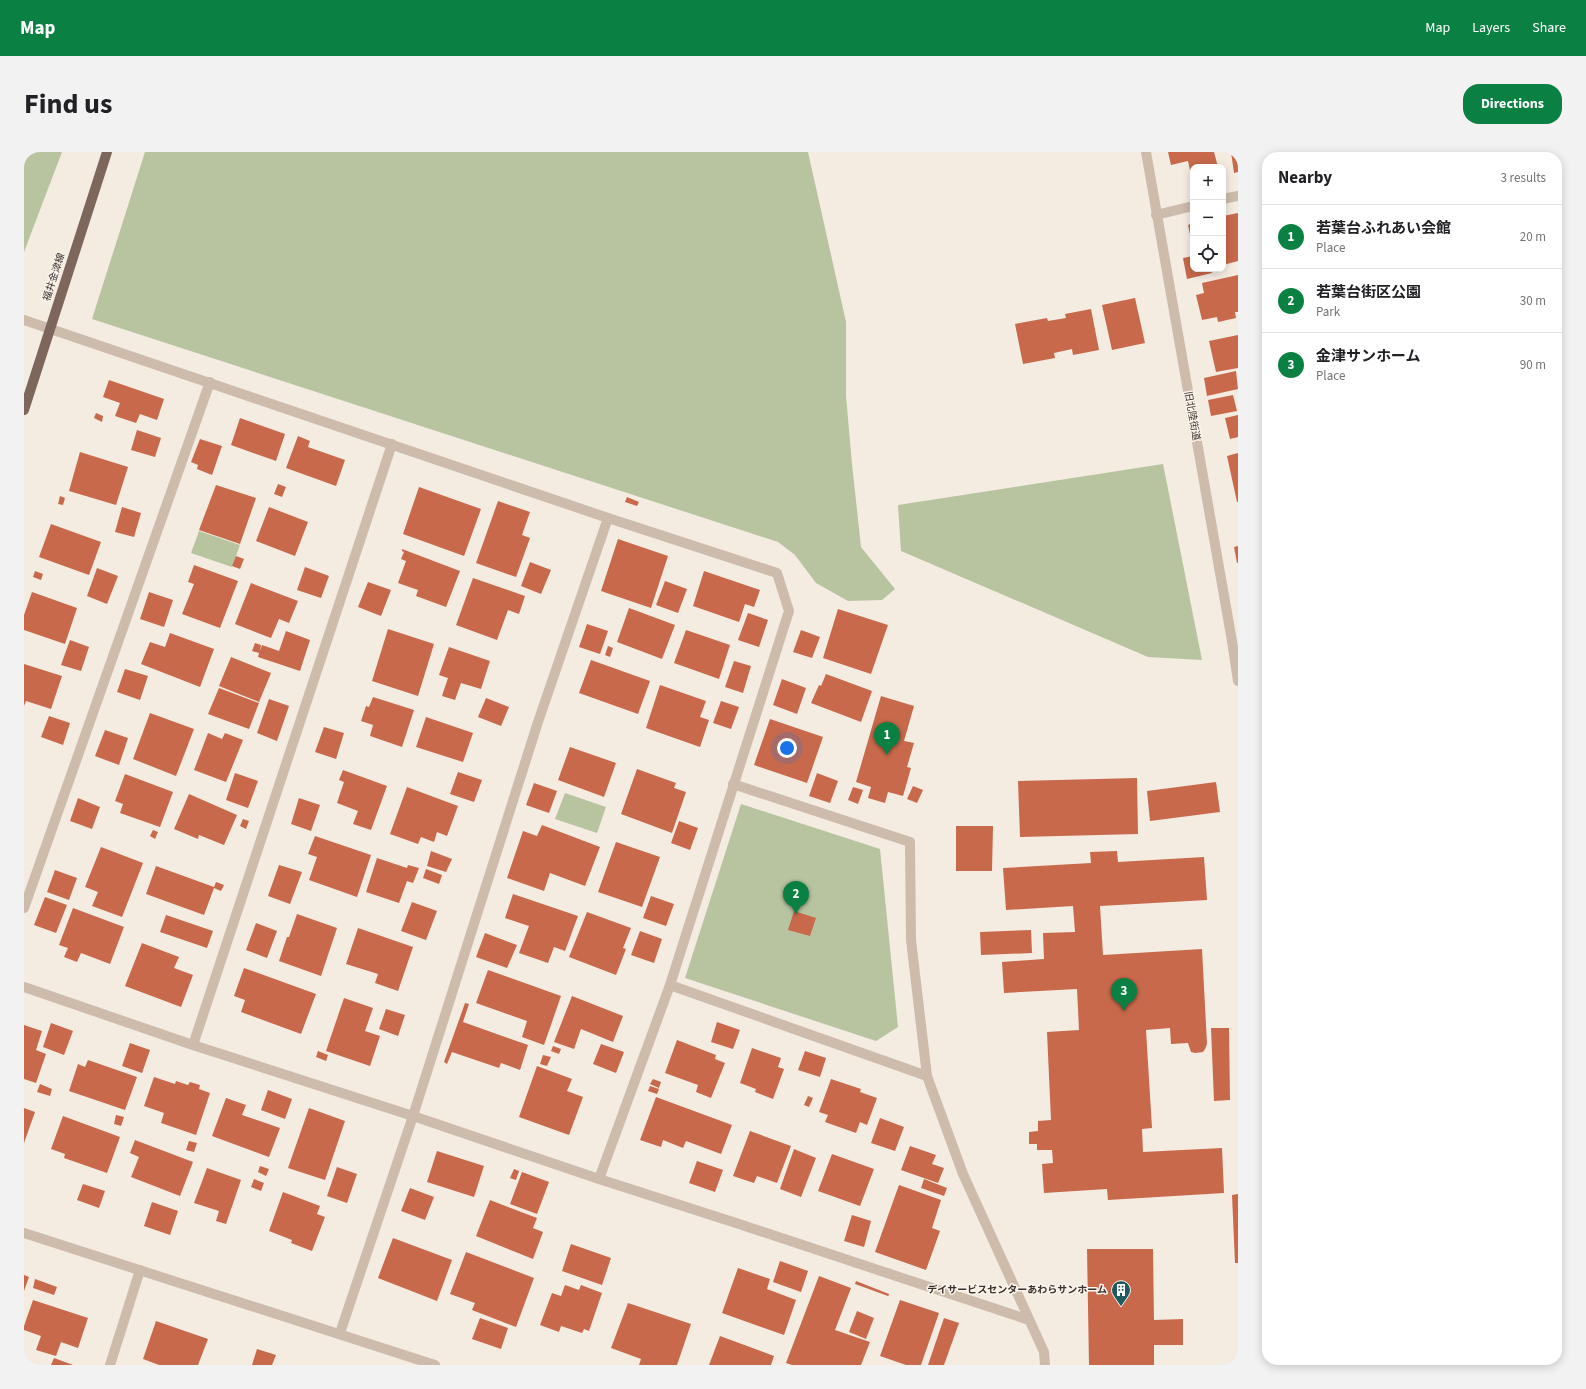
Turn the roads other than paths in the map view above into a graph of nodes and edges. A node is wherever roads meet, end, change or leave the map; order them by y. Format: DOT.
graph roads {
  1 [pos="108,152"];
  2 [pos="1146,152"];
  3 [pos="1238,196"];
  4 [pos="1226,198"];
  5 [pos="1190,207"];
  6 [pos="1156,214"];
  7 [pos="24,320"];
  8 [pos="50,328"];
  9 [pos="210,382"];
  10 [pos="24,410"];
  11 [pos="392,444"];
  12 [pos="608,518"];
  13 [pos="1235,640"];
  14 [pos="1238,681"];
  15 [pos="733,784"];
  16 [pos="24,908"];
  17 [pos="670,985"];
  18 [pos="24,987"];
  19 [pos="193,1045"];
  20 [pos="927,1076"];
  21 [pos="413,1116"];
  22 [pos="599,1179"];
  23 [pos="24,1233"];
  24 [pos="140,1270"];
  25 [pos="1029,1320"];
  26 [pos="340,1333"];
  27 [pos="110,1365"];
  28 [pos="435,1365"];
  29 [pos="1045,1365"];
  1 -- 8 [label="main road, 福井金津線"];
  2 -- 6 [label="street, 旧北陸街道"];
  3 -- 4 [label="street"];
  5 -- 6 [label="street"];
  6 -- 13 [label="street, 旧北陸街道"];
  7 -- 8 [label="street"];
  8 -- 9 [label="street"];
  8 -- 10 [label="main road, 福井金津線"];
  9 -- 11 [label="street"];
  9 -- 16 [label="street"];
  11 -- 12 [label="street"];
  11 -- 19 [label="street"];
  12 -- 15 [label="street"];
  12 -- 21 [label="street"];
  13 -- 14 [label="street, 旧北陸街道"];
  15 -- 17 [label="street"];
  15 -- 20 [label="street"];
  17 -- 20 [label="street"];
  17 -- 22 [label="street"];
  18 -- 19 [label="street"];
  19 -- 21 [label="street"];
  20 -- 25 [label="street"];
  21 -- 22 [label="street"];
  21 -- 26 [label="street"];
  22 -- 25 [label="street"];
  23 -- 24 [label="street"];
  24 -- 26 [label="street"];
  24 -- 27 [label="street"];
  25 -- 29 [label="street"];
  26 -- 28 [label="street"];
}
